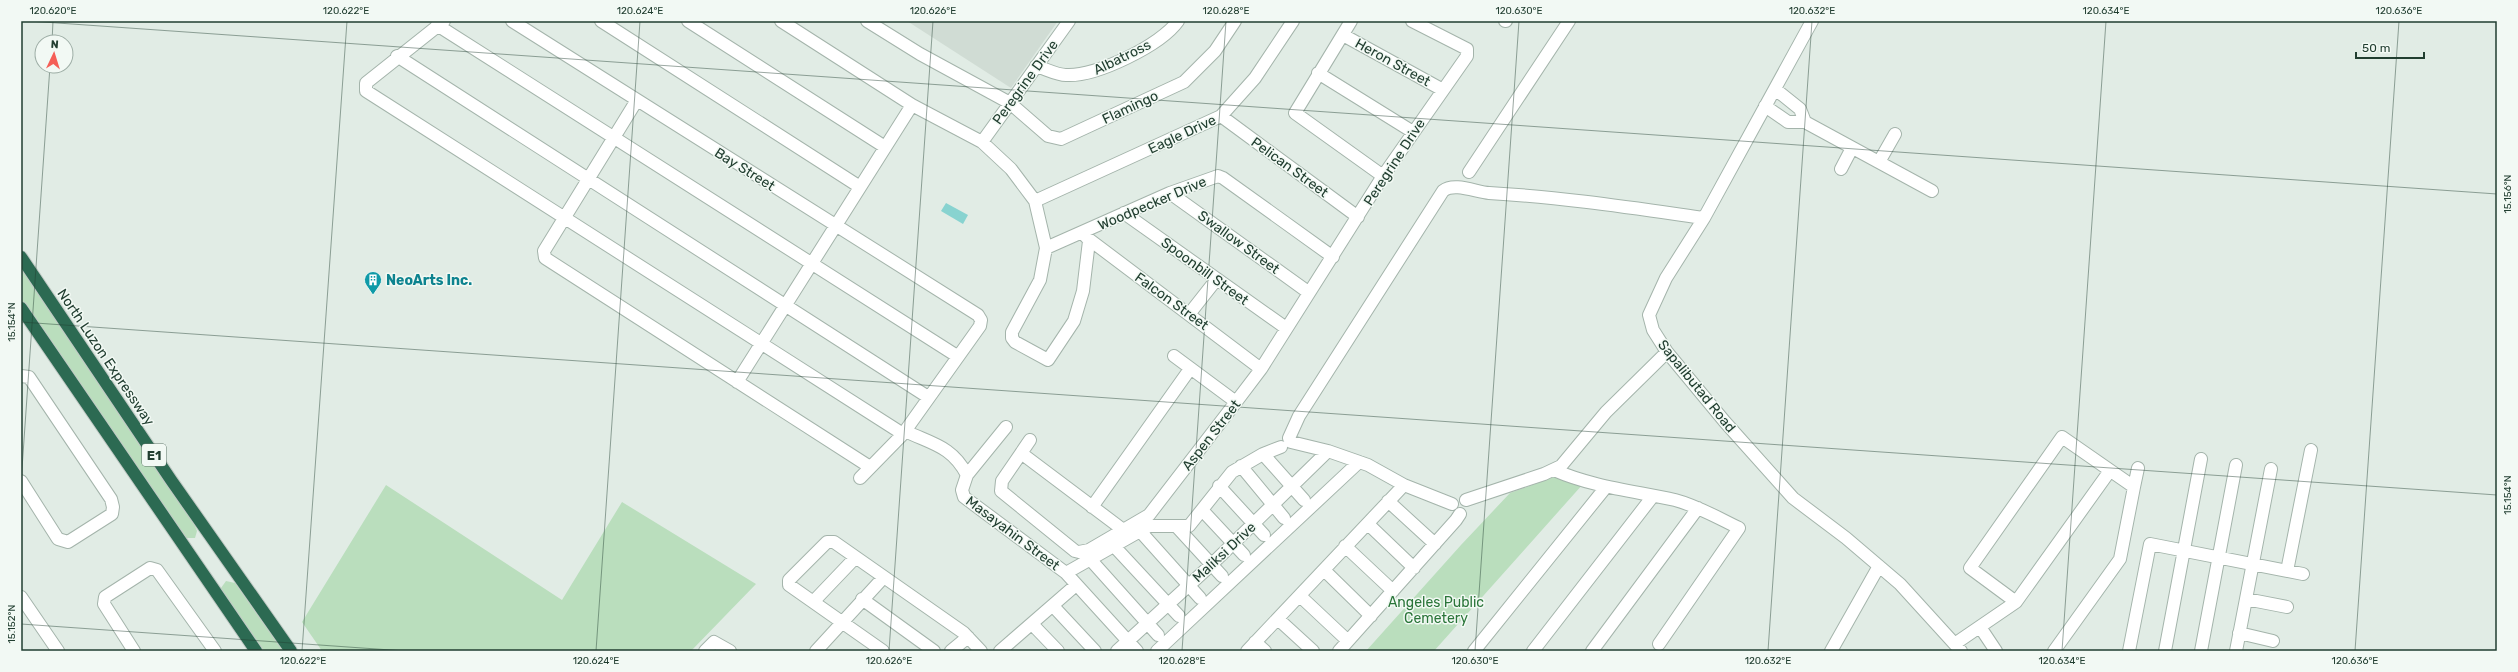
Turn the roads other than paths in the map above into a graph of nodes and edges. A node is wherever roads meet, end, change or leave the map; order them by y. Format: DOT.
graph roads {
  1 [pos="512,21"];
  2 [pos="600,21"];
  3 [pos="688,21"];
  4 [pos="781,21"];
  5 [pos="867,21"];
  6 [pos="1069,21"];
  7 [pos="1178,21"];
  8 [pos="1235,21"];
  9 [pos="1293,21"];
  10 [pos="1351,21"];
  11 [pos="1412,21"];
  12 [pos="1569,21"];
  13 [pos="1812,21"];
  14 [pos="440,23"];
  15 [pos="1343,35"];
  16 [pos="397,56"];
  17 [pos="1036,66"];
  18 [pos="1318,73"];
  19 [pos="1443,90"];
  20 [pos="1775,90"];
  21 [pos="637,100"];
  22 [pos="1010,103"];
  23 [pos="912,105"];
  24 [pos="1765,106"];
  25 [pos="1221,116"];
  26 [pos="1805,122"];
  27 [pos="1413,132"];
  28 [pos="1895,134"];
  29 [pos="613,138"];
  30 [pos="982,142"];
  31 [pos="886,147"];
  32 [pos="1852,148"];
  33 [pos="1879,162"];
  34 [pos="1841,169"];
  35 [pos="1469,172"];
  36 [pos="1383,176"];
  37 [pos="589,178"];
  38 [pos="860,187"];
  39 [pos="1932,191"];
  40 [pos="1170,193"];
  41 [pos="1035,201"];
  42 [pos="1124,213"];
  43 [pos="564,217"];
  44 [pos="1358,217"];
  45 [pos="1704,218"];
  46 [pos="836,226"];
  47 [pos="1086,237"];
  48 [pos="1046,248"];
  49 [pos="21,257"];
  50 [pos="1332,257"];
  51 [pos="812,264"];
  52 [pos="1216,280"];
  53 [pos="1308,292"];
  54 [pos="785,306"];
  55 [pos="21,308"];
  56 [pos="1190,313"];
  57 [pos="1286,328"];
  58 [pos="761,344"];
  59 [pos="1667,352"];
  60 [pos="957,356"];
  61 [pos="1174,356"];
  62 [pos="1261,368"];
  63 [pos="1190,369"];
  64 [pos="21,376"];
  65 [pos="737,382"];
  66 [pos="928,397"];
  67 [pos="1236,402"];
  68 [pos="1006,427"];
  69 [pos="904,432"];
  70 [pos="1030,440"];
  71 [pos="1281,447"];
  72 [pos="2311,450"];
  73 [pos="1328,451"];
  74 [pos="1020,453"];
  75 [pos="1263,454"];
  76 [pos="2201,459"];
  77 [pos="1359,462"];
  78 [pos="2236,465"];
  79 [pos="1241,466"];
  80 [pos="870,467"];
  81 [pos="2138,468"];
  82 [pos="2271,469"];
  83 [pos="1554,470"];
  84 [pos="2109,472"];
  85 [pos="967,475"];
  86 [pos="860,478"];
  87 [pos="21,481"];
  88 [pos="1404,485"];
  89 [pos="1219,486"];
  90 [pos="1606,487"];
  91 [pos="2134,487"];
  92 [pos="1293,488"];
  93 [pos="1653,496"];
  94 [pos="1304,500"];
  95 [pos="1466,500"];
  96 [pos="1388,501"];
  97 [pos="1452,504"];
  98 [pos="1273,505"];
  99 [pos="1092,507"];
  100 [pos="1698,508"];
  101 [pos="1202,510"];
  102 [pos="1460,514"];
  103 [pos="1284,518"];
  104 [pos="1254,524"];
  105 [pos="1368,524"];
  106 [pos="1177,527"];
  107 [pos="1122,529"];
  108 [pos="1140,531"];
  109 [pos="1264,535"];
  110 [pos="1234,543"];
  111 [pos="1435,544"];
  112 [pos="1113,545"];
  113 [pos="1345,546"];
  114 [pos="2184,551"];
  115 [pos="1244,554"];
  116 [pos="855,558"];
  117 [pos="1089,558"];
  118 [pos="2218,558"];
  119 [pos="2253,564"];
  120 [pos="1212,565"];
  121 [pos="1879,566"];
  122 [pos="1414,568"];
  123 [pos="1324,570"];
  124 [pos="2287,571"];
  125 [pos="1066,573"];
  126 [pos="2304,574"];
  127 [pos="1222,576"];
  128 [pos="883,578"];
  129 [pos="1076,585"];
  130 [pos="1189,585"];
  131 [pos="1393,591"];
  132 [pos="1300,596"];
  133 [pos="21,597"];
  134 [pos="1200,598"];
  135 [pos="862,599"];
  136 [pos="2246,599"];
  137 [pos="813,602"];
  138 [pos="2016,602"];
  139 [pos="1168,604"];
  140 [pos="1053,606"];
  141 [pos="2287,607"];
  142 [pos="1179,616"];
  143 [pos="1371,616"];
  144 [pos="1278,619"];
  145 [pos="841,621"];
  146 [pos="1148,623"];
  147 [pos="1032,624"];
  148 [pos="1980,627"];
  149 [pos="2239,633"];
  150 [pos="1158,634"];
  151 [pos="968,637"];
  152 [pos="1128,641"];
  153 [pos="1348,641"];
  154 [pos="2273,641"];
  155 [pos="1659,644"];
  156 [pos="1015,647"];
  157 [pos="1251,647"];
  158 [pos="1958,647"];
  159 [pos="818,648"];
  160 [pos="1534,650"];
  161 [pos="58,651"];
  162 [pos="134,651"];
  163 [pos="215,651"];
  164 [pos="256,651"];
  165 [pos="291,651"];
  166 [pos="705,651"];
  167 [pos="730,651"];
  168 [pos="831,651"];
  169 [pos="883,651"];
  170 [pos="934,651"];
  171 [pos="951,651"];
  172 [pos="981,651"];
  173 [pos="1000,651"];
  174 [pos="1058,651"];
  175 [pos="1095,651"];
  176 [pos="1117,651"];
  177 [pos="1137,651"];
  178 [pos="1157,651"];
  179 [pos="1265,651"];
  180 [pos="1313,651"];
  181 [pos="1339,651"];
  182 [pos="1474,651"];
  183 [pos="1592,651"];
  184 [pos="1830,651"];
  185 [pos="1996,651"];
  186 [pos="2054,651"];
  187 [pos="2129,651"];
  188 [pos="2165,651"];
  189 [pos="2201,651"];
  190 [pos="2236,651"];
  1 -- 21 [label="street, Bay Street"];
  2 -- 38 [label="street"];
  3 -- 31 [label="street"];
  4 -- 23 [label="street"];
  5 -- 22 [label="street, Flamingo"];
  6 -- 17 [label="street, Peregrine Drive"];
  7 -- 17 [label="street, Albatross"];
  8 -- 22 [label="street, Flamingo"];
  9 -- 25 [label="street, Eagle Drive"];
  10 -- 15 [label="street"];
  11 -- 19 [label="street, Peregrine Drive"];
  12 -- 35 [label="street"];
  13 -- 20 [label="street, Sapalibutad Road"];
  14 -- 16 [label="street"];
  14 -- 29 [label="street"];
  15 -- 18 [label="street"];
  15 -- 19 [label="street, Heron Street"];
  16 -- 37 [label="street"];
  16 -- 43 [label="street, Masayahin Street"];
  17 -- 22 [label="street, Peregrine Drive"];
  18 -- 27 [label="street"];
  18 -- 36 [label="street"];
  19 -- 27 [label="street, Peregrine Drive"];
  20 -- 24 [label="street, Sapalibutad Road"];
  20 -- 26 [label="street"];
  21 -- 29 [label="street"];
  21 -- 46 [label="street, Bay Street"];
  22 -- 30 [label="street, Peregrine Drive"];
  23 -- 30 [label="street"];
  23 -- 31 [label="street"];
  24 -- 26 [label="street"];
  24 -- 45 [label="street, Sapalibutad Road"];
  25 -- 41 [label="street, Eagle Drive"];
  25 -- 44 [label="street, Pelican Street"];
  26 -- 32 [label="street"];
  27 -- 36 [label="street, Peregrine Drive"];
  28 -- 33 [label="street"];
  29 -- 37 [label="street"];
  29 -- 51 [label="street"];
  30 -- 41 [label="street"];
  31 -- 38 [label="street"];
  32 -- 33 [label="street"];
  32 -- 34 [label="street"];
  33 -- 39 [label="street"];
  36 -- 44 [label="street, Peregrine Drive"];
  37 -- 43 [label="street"];
  37 -- 54 [label="street"];
  38 -- 46 [label="street"];
  40 -- 42 [label="street, Woodpecker Drive"];
  40 -- 50 [label="street, Woodpecker Drive"];
  40 -- 53 [label="street, Swallow Street"];
  41 -- 48 [label="street"];
  42 -- 47 [label="street, Woodpecker Drive"];
  42 -- 52 [label="street, Spoonbill Street"];
  43 -- 58 [label="street, Masayahin Street"];
  43 -- 65 [label="street"];
  44 -- 50 [label="street, Peregrine Drive"];
  45 -- 59 [label="street, Sapalibutad Road"];
  45 -- 73 [label="street"];
  46 -- 51 [label="street"];
  46 -- 60 [label="street, Bay Street"];
  47 -- 48 [label="street, Woodpecker Drive"];
  47 -- 48 [label="street"];
  47 -- 56 [label="street, Falcon Street"];
  49 -- 165 [label="highway, North Luzon Expressway / E1"];
  50 -- 53 [label="street, Peregrine Drive"];
  51 -- 54 [label="street"];
  51 -- 60 [label="street"];
  52 -- 56 [label="street"];
  52 -- 57 [label="street, Spoonbill Street"];
  53 -- 57 [label="street, Peregrine Drive"];
  54 -- 58 [label="street"];
  54 -- 66 [label="street"];
  55 -- 164 [label="highway, E1"];
  56 -- 62 [label="street, Falcon Street"];
  57 -- 62 [label="street, Aspen Street"];
  58 -- 65 [label="street"];
  58 -- 69 [label="street, Masayahin Street"];
  59 -- 83 [label="street"];
  59 -- 121 [label="street, Sapalibutad Road"];
  60 -- 66 [label="street"];
  61 -- 63 [label="street"];
  62 -- 67 [label="street, Aspen Street"];
  63 -- 67 [label="street"];
  63 -- 99 [label="street"];
  64 -- 87 [label="street"];
  65 -- 80 [label="street"];
  66 -- 69 [label="street"];
  67 -- 107 [label="street, Aspen Street"];
  68 -- 85 [label="street"];
  69 -- 80 [label="street"];
  69 -- 85 [label="street, Masayahin Street"];
  70 -- 74 [label="street"];
  71 -- 75 [label="street"];
  72 -- 124 [label="street"];
  73 -- 77 [label="street"];
  73 -- 92 [label="street, Maliksi Drive"];
  74 -- 99 [label="street"];
  74 -- 107 [label="street, Aspen Street"];
  75 -- 79 [label="street"];
  75 -- 92 [label="street"];
  76 -- 114 [label="street"];
  77 -- 88 [label="street"];
  77 -- 178 [label="street"];
  78 -- 118 [label="street"];
  79 -- 89 [label="street"];
  79 -- 98 [label="street"];
  80 -- 86 [label="street"];
  81 -- 91 [label="street"];
  82 -- 119 [label="street"];
  83 -- 90 [label="street"];
  83 -- 95 [label="street"];
  84 -- 91 [label="street"];
  84 -- 138 [label="street"];
  84 -- 138 [label="street"];
  85 -- 125 [label="street, Masayahin Street"];
  88 -- 96 [label="street"];
  88 -- 97 [label="street"];
  89 -- 101 [label="street"];
  89 -- 104 [label="street"];
  90 -- 93 [label="street"];
  90 -- 182 [label="street"];
  91 -- 186 [label="street"];
  92 -- 94 [label="street"];
  92 -- 98 [label="street, Maliksi Drive"];
  93 -- 100 [label="street"];
  93 -- 160 [label="street"];
  95 -- 97 [label="street"];
  95 -- 102 [label="street"];
  96 -- 105 [label="street"];
  96 -- 111 [label="street"];
  97 -- 102 [label="street"];
  98 -- 103 [label="street"];
  98 -- 104 [label="street, Maliksi Drive"];
  99 -- 107 [label="street"];
  100 -- 155 [label="street"];
  100 -- 183 [label="street"];
  101 -- 106 [label="street"];
  101 -- 110 [label="street"];
  102 -- 111 [label="street"];
  104 -- 109 [label="street"];
  104 -- 110 [label="street, Maliksi Drive"];
  105 -- 113 [label="street"];
  105 -- 122 [label="street"];
  106 -- 108 [label="street"];
  106 -- 120 [label="street"];
  108 -- 112 [label="street"];
  108 -- 130 [label="street"];
  110 -- 115 [label="street"];
  110 -- 120 [label="street, Maliksi Drive"];
  111 -- 122 [label="street"];
  112 -- 117 [label="street"];
  112 -- 139 [label="street"];
  113 -- 123 [label="street"];
  113 -- 131 [label="street"];
  114 -- 118 [label="street"];
  114 -- 187 [label="street"];
  114 -- 188 [label="street"];
  116 -- 128 [label="street"];
  116 -- 137 [label="street"];
  116 -- 137 [label="street"];
  117 -- 125 [label="street"];
  117 -- 146 [label="street"];
  118 -- 119 [label="street"];
  118 -- 189 [label="street"];
  119 -- 124 [label="street"];
  119 -- 136 [label="street"];
  120 -- 127 [label="street"];
  120 -- 130 [label="street, Maliksi Drive"];
  121 -- 158 [label="street, Sapalibutad Road"];
  121 -- 184 [label="street"];
  122 -- 131 [label="street"];
  123 -- 132 [label="street"];
  123 -- 143 [label="street"];
  124 -- 126 [label="street"];
  125 -- 129 [label="street"];
  128 -- 135 [label="street"];
  128 -- 151 [label="street"];
  129 -- 140 [label="street"];
  129 -- 152 [label="street"];
  130 -- 134 [label="street"];
  130 -- 139 [label="street, Maliksi Drive"];
  131 -- 143 [label="street"];
  132 -- 144 [label="street"];
  132 -- 153 [label="street"];
  133 -- 161 [label="street"];
  135 -- 145 [label="street"];
  135 -- 170 [label="street"];
  136 -- 141 [label="street"];
  136 -- 149 [label="street"];
  137 -- 145 [label="street"];
  138 -- 148 [label="street"];
  139 -- 142 [label="street"];
  139 -- 146 [label="street, Maliksi Drive"];
  140 -- 147 [label="street"];
  140 -- 175 [label="street"];
  143 -- 153 [label="street"];
  144 -- 157 [label="street"];
  144 -- 180 [label="street"];
  145 -- 159 [label="street"];
  145 -- 169 [label="street"];
  146 -- 150 [label="street"];
  146 -- 152 [label="street, Maliksi Drive"];
  147 -- 156 [label="street"];
  147 -- 174 [label="street"];
  148 -- 158 [label="street"];
  148 -- 185 [label="street"];
  149 -- 154 [label="street"];
  149 -- 190 [label="street"];
  151 -- 171 [label="street"];
  151 -- 172 [label="street"];
  152 -- 176 [label="street, Maliksi Drive"];
  152 -- 177 [label="street"];
  153 -- 181 [label="street"];
  156 -- 173 [label="street"];
  157 -- 179 [label="street"];
  159 -- 168 [label="street"];
  162 -- 163 [label="street"];
  166 -- 167 [label="street"];
}
